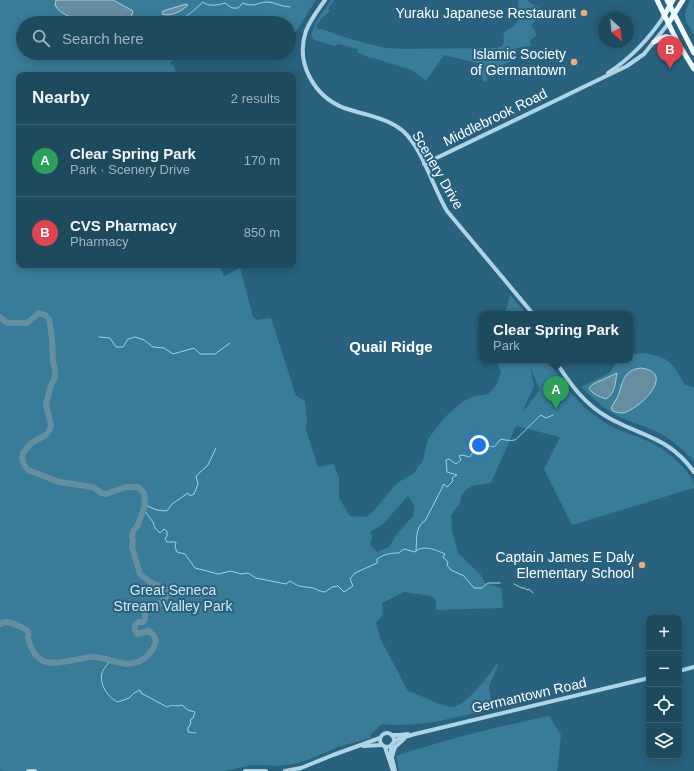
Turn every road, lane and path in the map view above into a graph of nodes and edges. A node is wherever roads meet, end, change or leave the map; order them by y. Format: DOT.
graph roads {
  1 [pos="325,0"];
  2 [pos="657,0"];
  3 [pos="667,0"];
  4 [pos="673,0"];
  5 [pos="683,0"];
  6 [pos="670,6"];
  7 [pos="674,15"];
  8 [pos="664,16"];
  9 [pos="668,24"];
  10 [pos="654,42"];
  11 [pos="679,45"];
  12 [pos="694,53"];
  13 [pos="694,69"];
  14 [pos="598,80"];
  15 [pos="424,164"];
  16 [pos="531,311"];
  17 [pos="557,363"];
  18 [pos="694,472"];
  19 [pos="694,667"];
  20 [pos="682,670"];
  21 [pos="646,679"];
  22 [pos="415,734"];
  23 [pos="391,735"];
  24 [pos="380,738"];
  25 [pos="392,744"];
  26 [pos="383,746"];
  27 [pos="355,748"];
  28 [pos="392,757"];
  29 [pos="28,771"];
  30 [pos="36,771"];
  31 [pos="245,771"];
  32 [pos="266,771"];
  33 [pos="285,771"];
  34 [pos="394,771"];
  1 -- 15 [label="street, Scenery Drive"];
  2 -- 8 [label="main road"];
  3 -- 6 [label="main road"];
  4 -- 6 [label="main road, Middlebrook Road"];
  5 -- 7 [label="main road, Middlebrook Road"];
  6 -- 7 [label="main road"];
  6 -- 8 [label="main road, Middlebrook Road"];
  7 -- 9 [label="main road, Middlebrook Road"];
  7 -- 12 [label="main road"];
  8 -- 9 [label="main road"];
  8 -- 14 [label="street, Middlebrook Road"];
  9 -- 10 [label="street, Middlebrook Road"];
  9 -- 11 [label="main road"];
  10 -- 11 [label="main road"];
  10 -- 14 [label="street, Middlebrook Road"];
  11 -- 13 [label="main road"];
  14 -- 15 [label="street, Middlebrook Road"];
  15 -- 16 [label="street, Scenery Drive"];
  17 -- 18 [label="street"];
  19 -- 20 [label="street"];
  21 -- 22 [label="street, Germantown Road"];
  22 -- 23 [label="street, Germantown Road"];
  22 -- 25 [label="street, Germantown Road"];
  22 -- 28 [label="street"];
  23 -- 24 [label="street"];
  23 -- 25 [label="street"];
  24 -- 26 [label="street"];
  24 -- 27 [label="street"];
  25 -- 26 [label="street"];
  25 -- 28 [label="street"];
  26 -- 27 [label="street"];
  26 -- 34 [label="street"];
  27 -- 33 [label="street"];
  28 -- 34 [label="street"];
  29 -- 30 [label="street"];
  31 -- 32 [label="street"];
}
